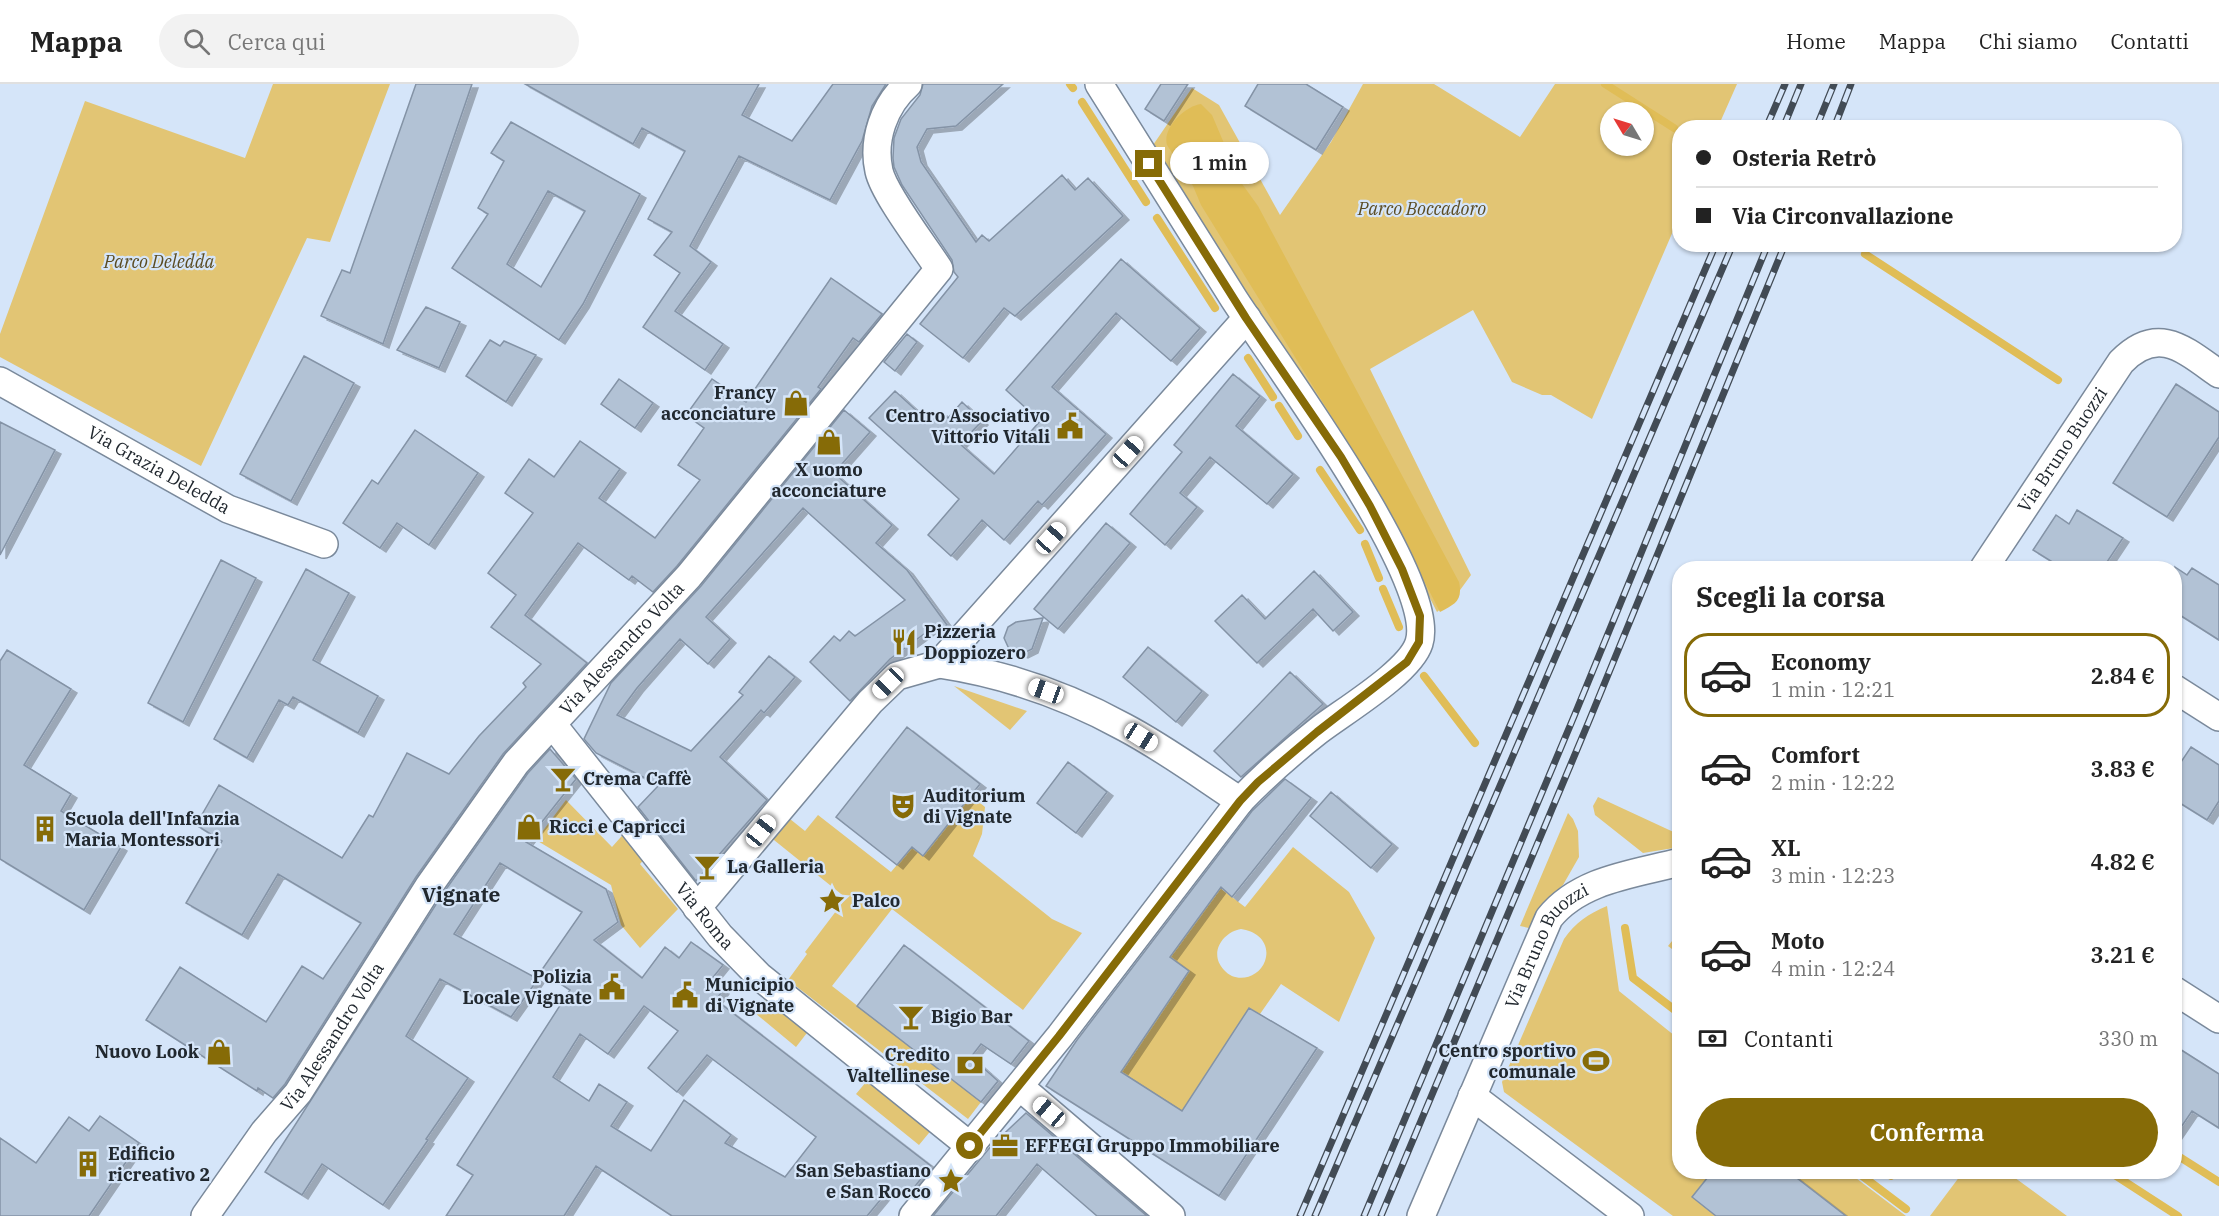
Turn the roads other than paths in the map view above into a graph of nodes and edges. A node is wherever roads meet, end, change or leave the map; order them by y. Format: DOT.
graph roads {
  1 [pos="908,84"];
  2 [pos="1099,84"];
  3 [pos="1246,318"];
  4 [pos="2219,374"];
  5 [pos="0,381"];
  6 [pos="324,544"];
  7 [pos="1989,561"];
  8 [pos="939,664"];
  9 [pos="2182,693"];
  10 [pos="2219,717"];
  11 [pos="553,725"];
  12 [pos="1240,801"];
  13 [pos="1672,864"];
  14 [pos="697,908"];
  15 [pos="2182,995"];
  16 [pos="2219,1019"];
  17 [pos="1020,1087"];
  18 [pos="1472,1096"];
  19 [pos="970,1146"];
  20 [pos="206,1216"];
  21 [pos="913,1216"];
  22 [pos="1171,1216"];
  23 [pos="1421,1216"];
  24 [pos="1630,1216"];
  1 -- 11 [label="street, Via Alessandro Volta"];
  2 -- 3 [label="street"];
  3 -- 8 [label="street"];
  3 -- 12 [label="street"];
  4 -- 7 [label="street, Via Bruno Buozzi"];
  5 -- 6 [label="street, Via Grazia Deledda"];
  8 -- 12 [label="street"];
  8 -- 14 [label="street"];
  9 -- 10 [label="street"];
  11 -- 14 [label="street, Via Roma"];
  11 -- 20 [label="street, Via Alessandro Volta"];
  12 -- 17 [label="street"];
  13 -- 18 [label="street, Via Bruno Buozzi"];
  14 -- 19 [label="street, Via Roma"];
  15 -- 16 [label="street"];
  17 -- 19 [label="street"];
  17 -- 22 [label="street"];
  18 -- 23 [label="street, Via Bruno Buozzi"];
  18 -- 24 [label="street"];
  19 -- 21 [label="street"];
}
